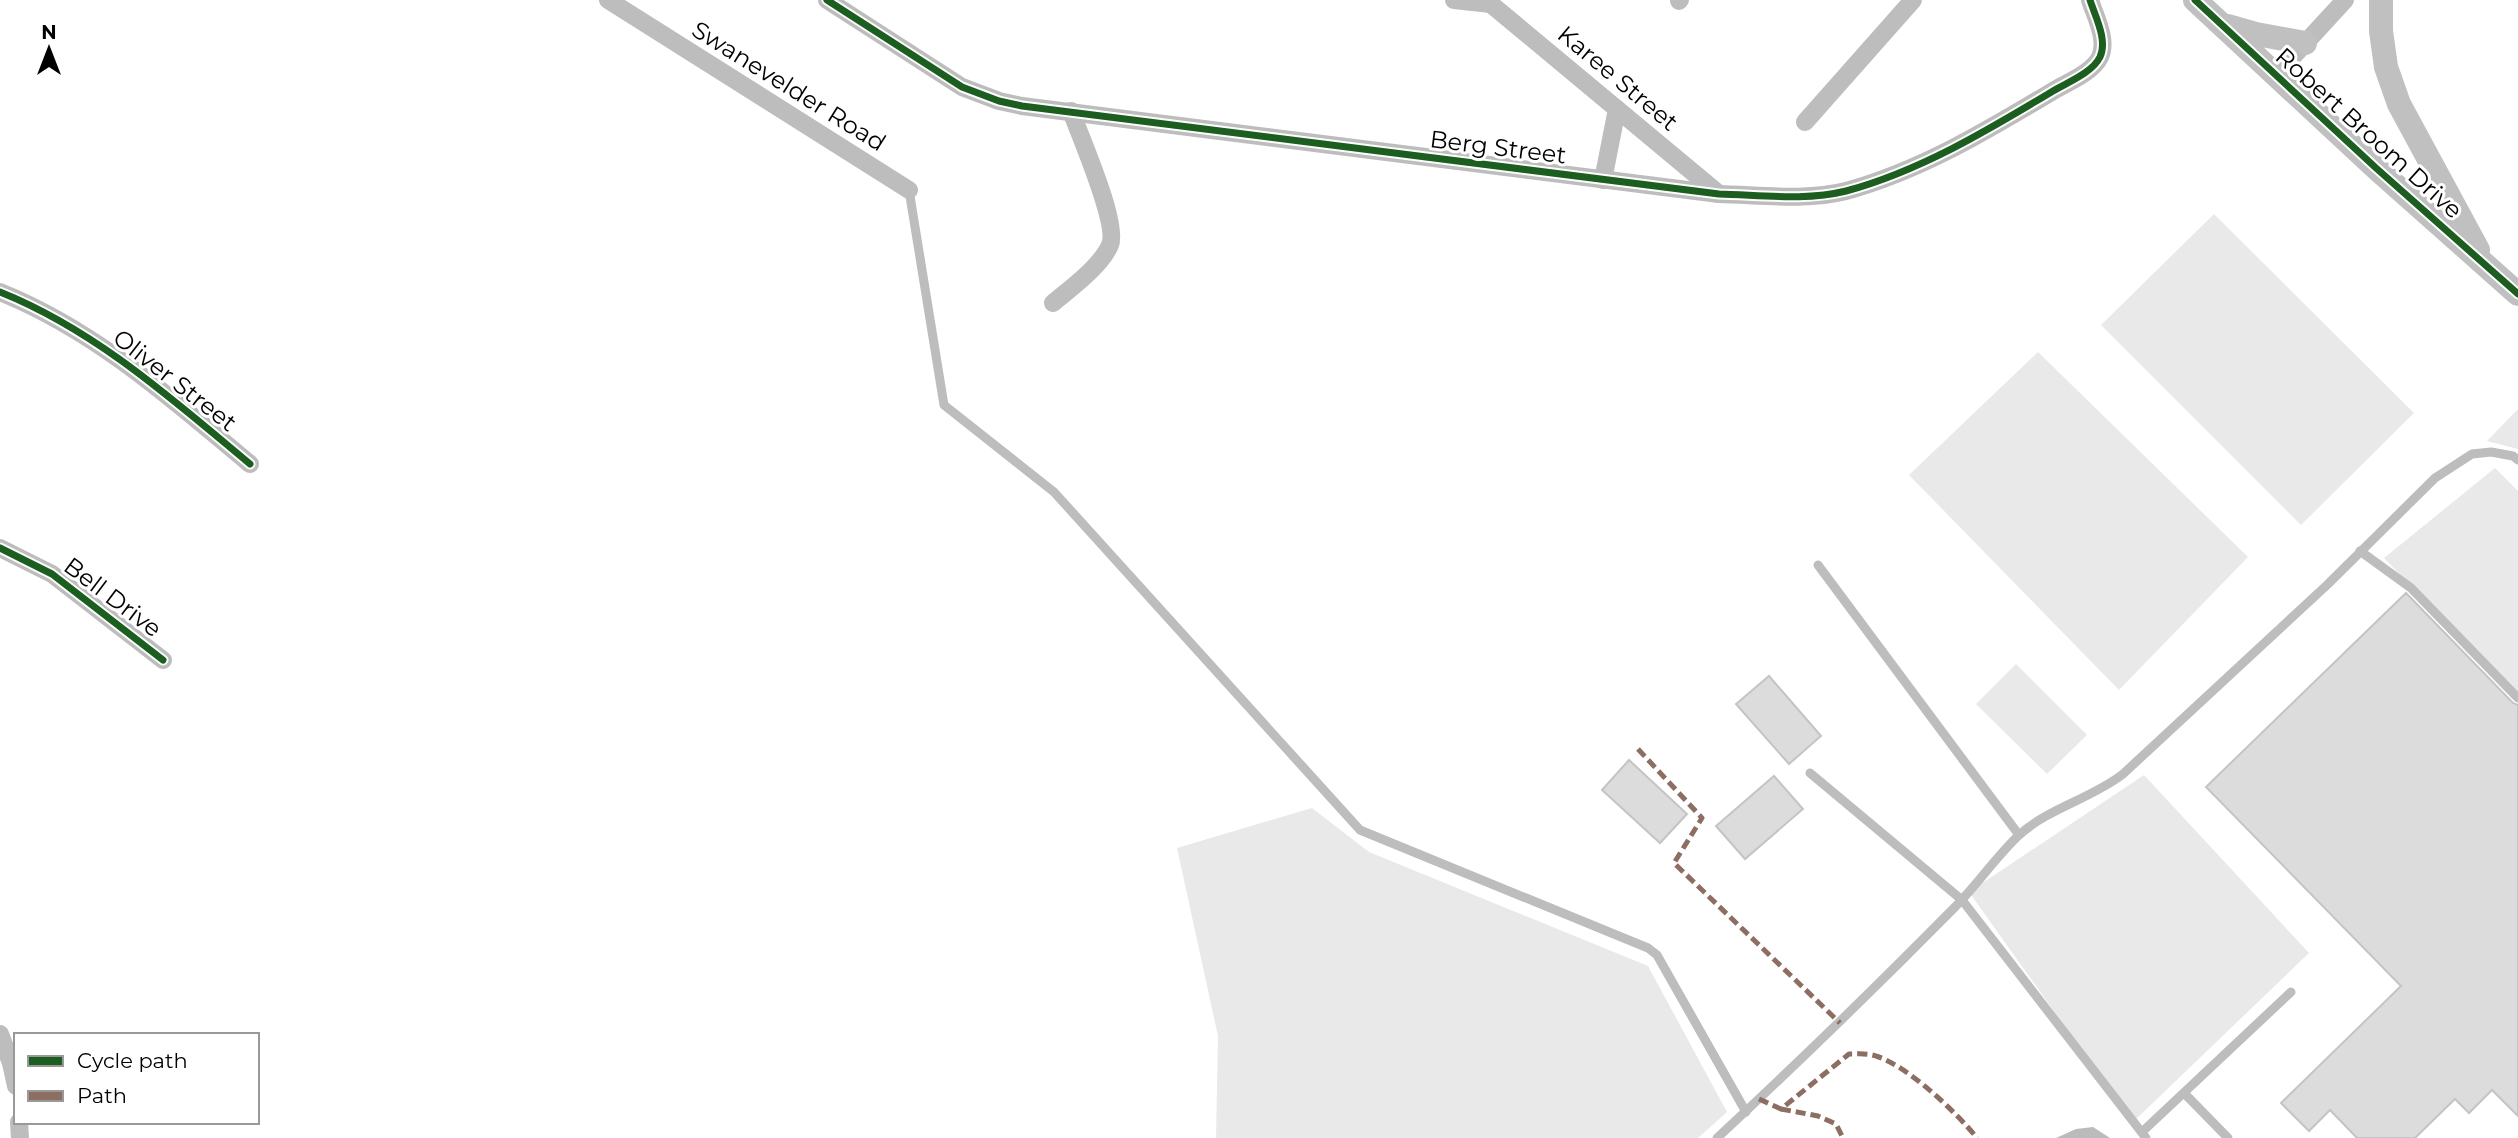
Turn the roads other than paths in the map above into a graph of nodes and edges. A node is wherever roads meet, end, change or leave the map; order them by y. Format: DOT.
graph roads {
  1 [pos="608,0"];
  2 [pos="827,0"];
  3 [pos="1454,0"];
  4 [pos="1913,0"];
  5 [pos="2090,0"];
  6 [pos="2195,0"];
  7 [pos="2345,0"];
  8 [pos="2381,0"];
  9 [pos="1488,2"];
  10 [pos="2224,25"];
  11 [pos="2305,43"];
  12 [pos="2276,75"];
  13 [pos="1617,109"];
  14 [pos="1072,111"];
  15 [pos="1805,122"];
  16 [pos="1603,180"];
  17 [pos="909,190"];
  18 [pos="1719,194"];
  19 [pos="2485,264"];
  20 [pos="0,292"];
  21 [pos="2518,293"];
  22 [pos="1053,303"];
  23 [pos="2518,460"];
  24 [pos="250,464"];
  25 [pos="0,548"];
  26 [pos="2360,551"];
  27 [pos="1818,565"];
  28 [pos="163,660"];
  29 [pos="2518,698"];
  30 [pos="1810,773"];
  31 [pos="2018,835"];
  32 [pos="1962,900"];
  33 [pos="2291,992"];
  34 [pos="0,1034"];
  35 [pos="14,1077"];
  36 [pos="2183,1093"];
  37 [pos="1746,1112"];
  38 [pos="2144,1135"];
  39 [pos="1717,1138"];
  40 [pos="2228,1138"];
  1 -- 17 [label="street, Swanevelder Road"];
  2 -- 14 [label="street, Berg Street"];
  3 -- 9 [label="street"];
  4 -- 15 [label="street"];
  5 -- 18 [label="street, Berg Street"];
  6 -- 10 [label="street, Robert Broom Drive"];
  7 -- 11 [label="street"];
  8 -- 19 [label="street"];
  9 -- 13 [label="street, Karee Street"];
  10 -- 11 [label="street"];
  10 -- 12 [label="street, Robert Broom Drive"];
  11 -- 12 [label="street"];
  12 -- 19 [label="street, Robert Broom Drive"];
  13 -- 16 [label="street"];
  13 -- 18 [label="street, Karee Street"];
  14 -- 16 [label="street, Berg Street"];
  14 -- 22 [label="street"];
  16 -- 18 [label="street, Berg Street"];
  17 -- 37 [label="lane"];
  19 -- 21 [label="street, Robert Broom Drive"];
  20 -- 24 [label="street, Oliver Street"];
  23 -- 26 [label="lane"];
  25 -- 28 [label="street, Bell Drive"];
  26 -- 29 [label="lane"];
  26 -- 31 [label="lane"];
  27 -- 31 [label="lane"];
  30 -- 32 [label="lane"];
  31 -- 32 [label="lane"];
  32 -- 37 [label="lane"];
  32 -- 38 [label="lane"];
  33 -- 36 [label="lane"];
  34 -- 35 [label="street"];
  36 -- 38 [label="lane"];
  36 -- 40 [label="lane"];
  37 -- 39 [label="lane"];
}
